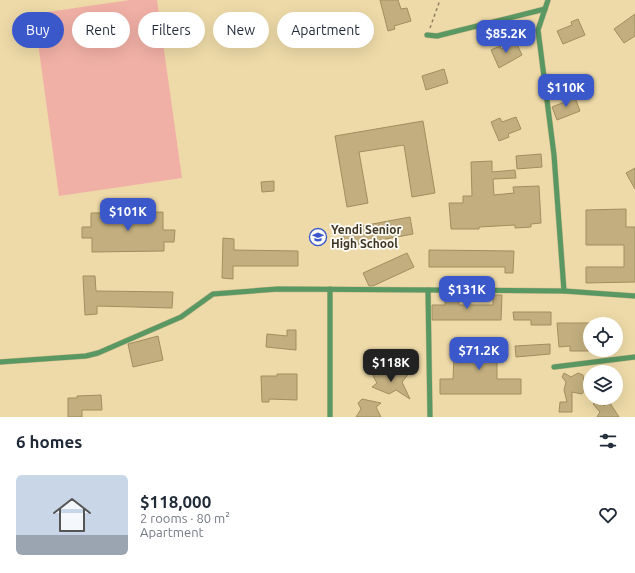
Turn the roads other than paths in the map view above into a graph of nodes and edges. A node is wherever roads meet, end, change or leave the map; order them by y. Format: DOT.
graph roads {
  1 [pos="548,0"];
  2 [pos="545,9"];
  3 [pos="427,35"];
  4 [pos="330,289"];
  5 [pos="428,290"];
  6 [pos="564,291"];
  7 [pos="635,296"];
  8 [pos="635,357"];
  9 [pos="0,362"];
  10 [pos="554,367"];
  11 [pos="330,417"];
  12 [pos="430,417"];
  1 -- 2 [label="lane"];
  2 -- 3 [label="lane"];
  2 -- 6 [label="lane"];
  4 -- 5 [label="lane"];
  4 -- 9 [label="lane"];
  4 -- 11 [label="lane"];
  5 -- 6 [label="lane"];
  5 -- 12 [label="lane"];
  6 -- 7 [label="lane"];
  8 -- 10 [label="lane"];
}
